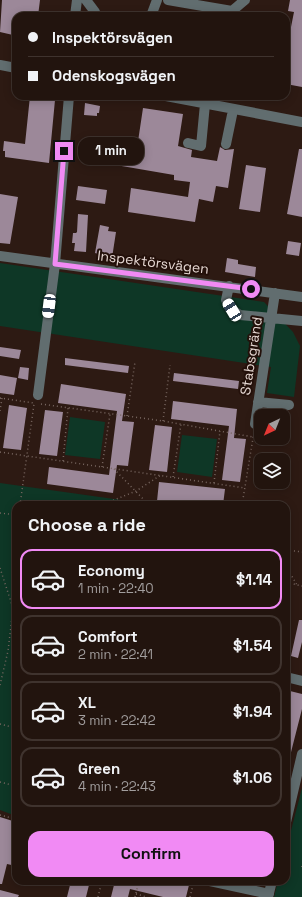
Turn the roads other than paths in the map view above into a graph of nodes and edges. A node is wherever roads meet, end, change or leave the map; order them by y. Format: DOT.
graph roads {
  1 [pos="77,0"];
  2 [pos="86,0"];
  3 [pos="157,0"];
  4 [pos="168,0"];
  5 [pos="246,0"];
  6 [pos="76,12"];
  7 [pos="94,12"];
  8 [pos="152,12"];
  9 [pos="0,65"];
  10 [pos="12,67"];
  11 [pos="69,100"];
  12 [pos="186,100"];
  13 [pos="205,104"];
  14 [pos="232,115"];
  15 [pos="302,122"];
  16 [pos="188,143"];
  17 [pos="226,144"];
  18 [pos="0,256"];
  19 [pos="55,264"];
  20 [pos="229,286"];
  21 [pos="275,293"];
  22 [pos="302,297"];
  23 [pos="271,317"];
  24 [pos="302,321"];
  25 [pos="38,400"];
  26 [pos="258,402"];
  27 [pos="289,405"];
  28 [pos="257,409"];
  29 [pos="290,678"];
  30 [pos="302,681"];
  31 [pos="302,754"];
  32 [pos="290,805"];
  33 [pos="226,885"];
  34 [pos="271,885"];
  35 [pos="269,896"];
  1 -- 6 [label="street"];
  2 -- 7 [label="street"];
  3 -- 8 [label="street"];
  4 -- 5 [label="street"];
  9 -- 10 [label="street"];
  11 -- 19 [label="street"];
  12 -- 13 [label="street"];
  13 -- 15 [label="street"];
  13 -- 16 [label="street"];
  14 -- 17 [label="street"];
  18 -- 19 [label="street, Inspektörsvägen"];
  19 -- 20 [label="street, Inspektörsvägen"];
  19 -- 25 [label="street"];
  20 -- 21 [label="street, Inspektörsvägen"];
  20 -- 23 [label="street"];
  21 -- 22 [label="street, Inspektörsvägen"];
  21 -- 23 [label="street, Stabsgränd"];
  23 -- 24 [label="street"];
  23 -- 26 [label="street, Stabsgränd"];
  26 -- 27 [label="street"];
  26 -- 28 [label="street, Stabsgränd"];
  29 -- 30 [label="street"];
  31 -- 32 [label="street"];
  33 -- 35 [label="street"];
  34 -- 35 [label="street"];
}
